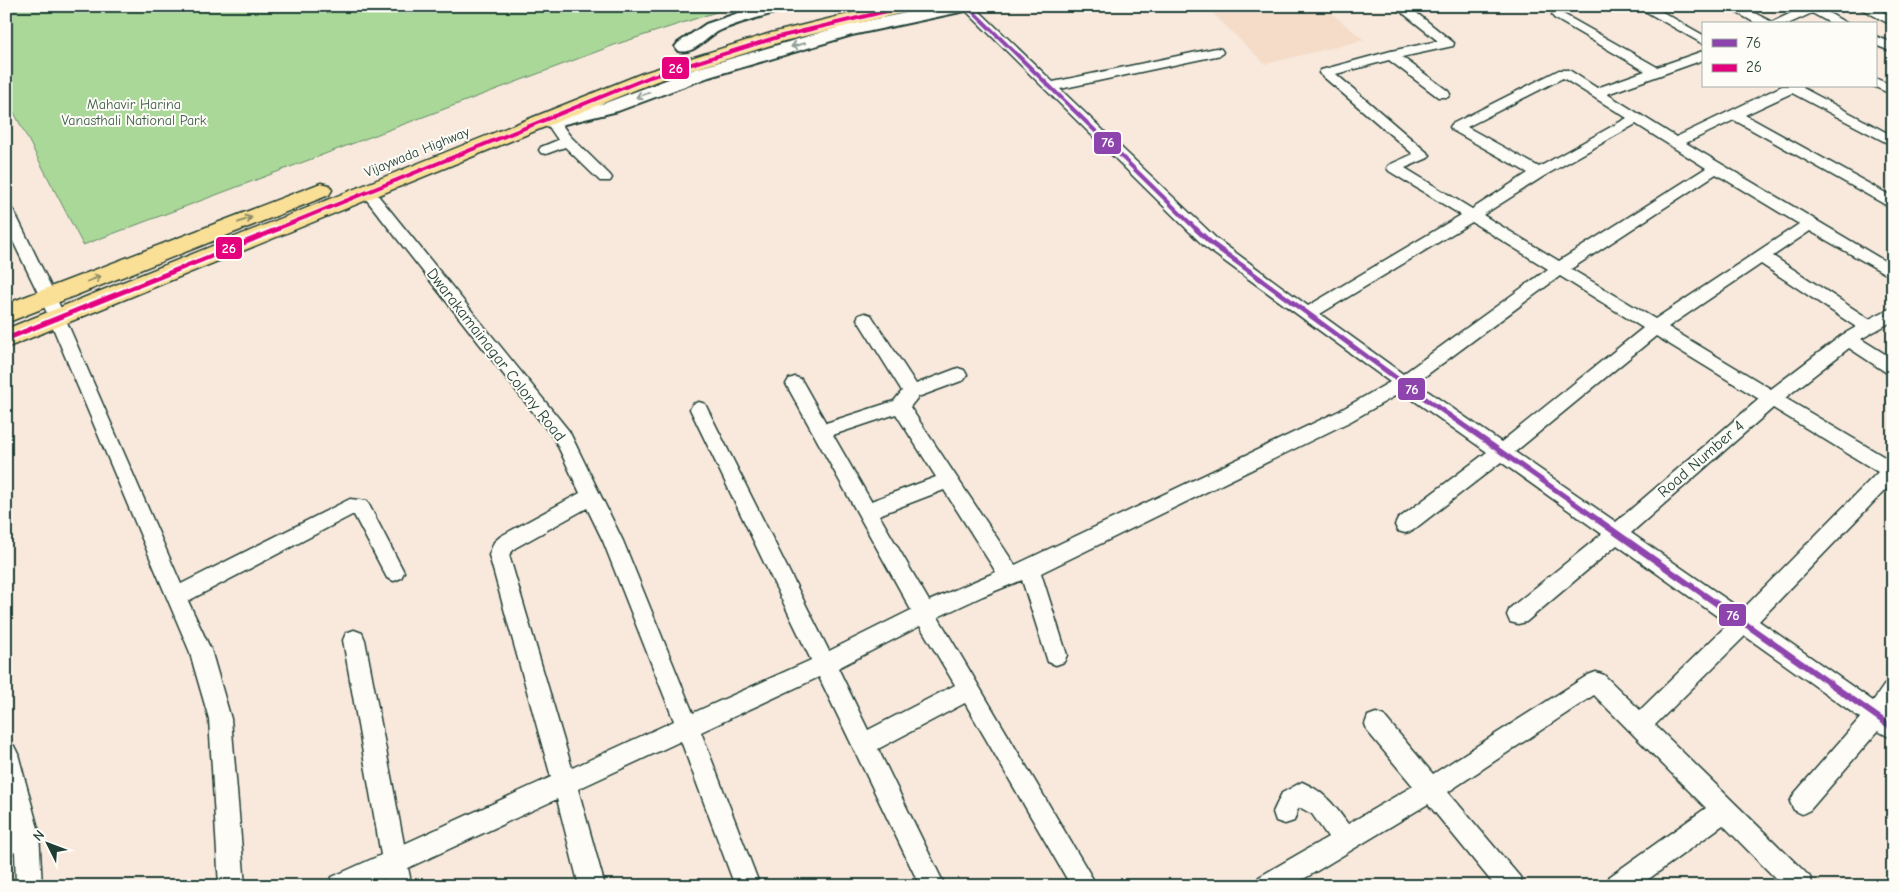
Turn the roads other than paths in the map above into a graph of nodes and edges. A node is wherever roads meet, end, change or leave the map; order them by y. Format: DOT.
graph roads {
  1 [pos="777,6"];
  2 [pos="833,6"];
  3 [pos="908,6"];
  4 [pos="966,6"];
  5 [pos="1400,6"];
  6 [pos="1642,6"];
  7 [pos="1731,6"];
  8 [pos="1862,6"];
  9 [pos="1812,7"];
  10 [pos="1558,15"];
  11 [pos="1763,22"];
  12 [pos="1781,22"];
  13 [pos="1838,22"];
  14 [pos="1893,22"];
  15 [pos="1702,39"];
  16 [pos="684,47"];
  17 [pos="1216,52"];
  18 [pos="1702,54"];
  19 [pos="1392,56"];
  20 [pos="1656,72"];
  21 [pos="1876,82"];
  22 [pos="1051,87"];
  23 [pos="1791,88"];
  24 [pos="1795,88"];
  25 [pos="1893,91"];
  26 [pos="1443,94"];
  27 [pos="1596,94"];
  28 [pos="1735,115"];
  29 [pos="1637,118"];
  30 [pos="547,121"];
  31 [pos="568,141"];
  32 [pos="1676,142"];
  33 [pos="1893,142"];
  34 [pos="437,144"];
  35 [pos="546,150"];
  36 [pos="1716,168"];
  37 [pos="1539,173"];
  38 [pos="606,178"];
  39 [pos="365,182"];
  40 [pos="1893,204"];
  41 [pos="6,211"];
  42 [pos="1471,216"];
  43 [pos="1811,223"];
  44 [pos="1761,256"];
  45 [pos="1559,269"];
  46 [pos="1893,273"];
  47 [pos="52,308"];
  48 [pos="1893,313"];
  49 [pos="6,314"];
  50 [pos="1307,314"];
  51 [pos="866,319"];
  52 [pos="1655,327"];
  53 [pos="1868,327"];
  54 [pos="6,339"];
  55 [pos="1848,339"];
  56 [pos="1893,368"];
  57 [pos="958,375"];
  58 [pos="1403,383"];
  59 [pos="795,384"];
  60 [pos="1772,398"];
  61 [pos="906,399"];
  62 [pos="699,409"];
  63 [pos="823,431"];
  64 [pos="1501,452"];
  65 [pos="1892,471"];
  66 [pos="948,480"];
  67 [pos="591,496"];
  68 [pos="867,511"];
  69 [pos="1405,525"];
  70 [pos="1616,534"];
  71 [pos="394,572"];
  72 [pos="1019,572"];
  73 [pos="176,598"];
  74 [pos="924,613"];
  75 [pos="1518,615"];
  76 [pos="1742,624"];
  77 [pos="354,640"];
  78 [pos="1056,655"];
  79 [pos="824,664"];
  80 [pos="969,688"];
  81 [pos="1893,692"];
  82 [pos="1884,723"];
  83 [pos="1376,724"];
  84 [pos="687,725"];
  85 [pos="1640,725"];
  86 [pos="864,744"];
  87 [pos="6,754"];
  88 [pos="564,784"];
  89 [pos="1431,789"];
  90 [pos="1802,802"];
  91 [pos="1725,810"];
  92 [pos="1285,812"];
  93 [pos="17,838"];
  94 [pos="1345,840"];
  95 [pos="395,861"];
  96 [pos="29,886"];
  97 [pos="232,886"];
  98 [pos="342,886"];
  99 [pos="399,886"];
  100 [pos="592,886"];
  101 [pos="748,886"];
  102 [pos="933,886"];
  103 [pos="1086,886"];
  104 [pos="1268,886"];
  105 [pos="1511,886"];
  106 [pos="1618,886"];
  107 [pos="1801,886"];
  1 -- 16 [label="street"];
  2 -- 16 [label="highway, Vijaywada Highway"];
  3 -- 30 [label="highway, Vijaywada Highway"];
  4 -- 22 [label="street"];
  4 -- 30 [label="street, one-way"];
  5 -- 19 [label="street"];
  6 -- 15 [label="street"];
  7 -- 11 [label="street"];
  8 -- 14 [label="street"];
  9 -- 12 [label="street"];
  9 -- 13 [label="street"];
  10 -- 20 [label="street"];
  16 -- 34 [label="highway, Vijaywada Highway"];
  17 -- 22 [label="street"];
  18 -- 20 [label="street"];
  19 -- 26 [label="street"];
  19 -- 42 [label="street"];
  20 -- 27 [label="street"];
  21 -- 25 [label="street"];
  22 -- 50 [label="street"];
  23 -- 28 [label="street"];
  24 -- 33 [label="street"];
  27 -- 29 [label="street"];
  27 -- 37 [label="street"];
  28 -- 32 [label="street"];
  28 -- 40 [label="street"];
  29 -- 32 [label="street"];
  29 -- 37 [label="street"];
  30 -- 31 [label="street"];
  30 -- 39 [label="highway, Vijaywada Highway"];
  31 -- 35 [label="street"];
  31 -- 38 [label="street"];
  32 -- 36 [label="street"];
  36 -- 43 [label="street"];
  36 -- 45 [label="street"];
  37 -- 42 [label="street"];
  39 -- 47 [label="highway, Vijaywada Highway"];
  39 -- 67 [label="street, Dwarakamainagar Colony Road"];
  41 -- 47 [label="street"];
  42 -- 45 [label="street"];
  42 -- 50 [label="street"];
  43 -- 44 [label="street"];
  43 -- 46 [label="street"];
  44 -- 52 [label="street"];
  44 -- 53 [label="street"];
  45 -- 52 [label="street"];
  45 -- 58 [label="street"];
  47 -- 49 [label="highway, Vijaywada Highway"];
  47 -- 54 [label="highway, Vijaywada Highway"];
  47 -- 73 [label="street"];
  48 -- 53 [label="street, Road Number 4"];
  50 -- 58 [label="street"];
  51 -- 61 [label="street"];
  52 -- 60 [label="street"];
  52 -- 64 [label="street"];
  53 -- 55 [label="street, Road Number 4"];
  55 -- 56 [label="street"];
  55 -- 60 [label="street, Road Number 4"];
  57 -- 61 [label="street"];
  58 -- 64 [label="street"];
  58 -- 72 [label="street"];
  59 -- 63 [label="street"];
  60 -- 65 [label="street"];
  60 -- 70 [label="street, Road Number 4"];
  61 -- 63 [label="street"];
  61 -- 66 [label="street"];
  62 -- 79 [label="street"];
  63 -- 68 [label="street"];
  64 -- 69 [label="street"];
  64 -- 70 [label="street"];
  65 -- 76 [label="street"];
  66 -- 68 [label="street"];
  66 -- 72 [label="street"];
  67 -- 84 [label="street, Dwarakamainagar Colony Road"];
  67 -- 88 [label="street"];
  68 -- 74 [label="street"];
  70 -- 75 [label="street, Road Number 4"];
  70 -- 76 [label="street"];
  71 -- 73 [label="street"];
  72 -- 74 [label="street"];
  72 -- 78 [label="street"];
  73 -- 97 [label="street"];
  74 -- 79 [label="street"];
  74 -- 80 [label="street"];
  76 -- 82 [label="street"];
  76 -- 85 [label="street"];
  77 -- 95 [label="street"];
  79 -- 84 [label="street"];
  79 -- 86 [label="street"];
  80 -- 86 [label="street"];
  80 -- 103 [label="street"];
  81 -- 82 [label="street"];
  82 -- 90 [label="street"];
  83 -- 89 [label="street"];
  84 -- 88 [label="street"];
  84 -- 101 [label="street, Dwarakamainagar Colony Road"];
  85 -- 89 [label="street"];
  85 -- 91 [label="street"];
  86 -- 102 [label="street"];
  87 -- 93 [label="street"];
  88 -- 95 [label="street"];
  88 -- 100 [label="street"];
  89 -- 94 [label="street"];
  89 -- 105 [label="street"];
  91 -- 106 [label="street"];
  91 -- 107 [label="street"];
  92 -- 94 [label="street"];
  93 -- 96 [label="street"];
  94 -- 104 [label="street"];
  95 -- 98 [label="street"];
  95 -- 99 [label="street"];
}
